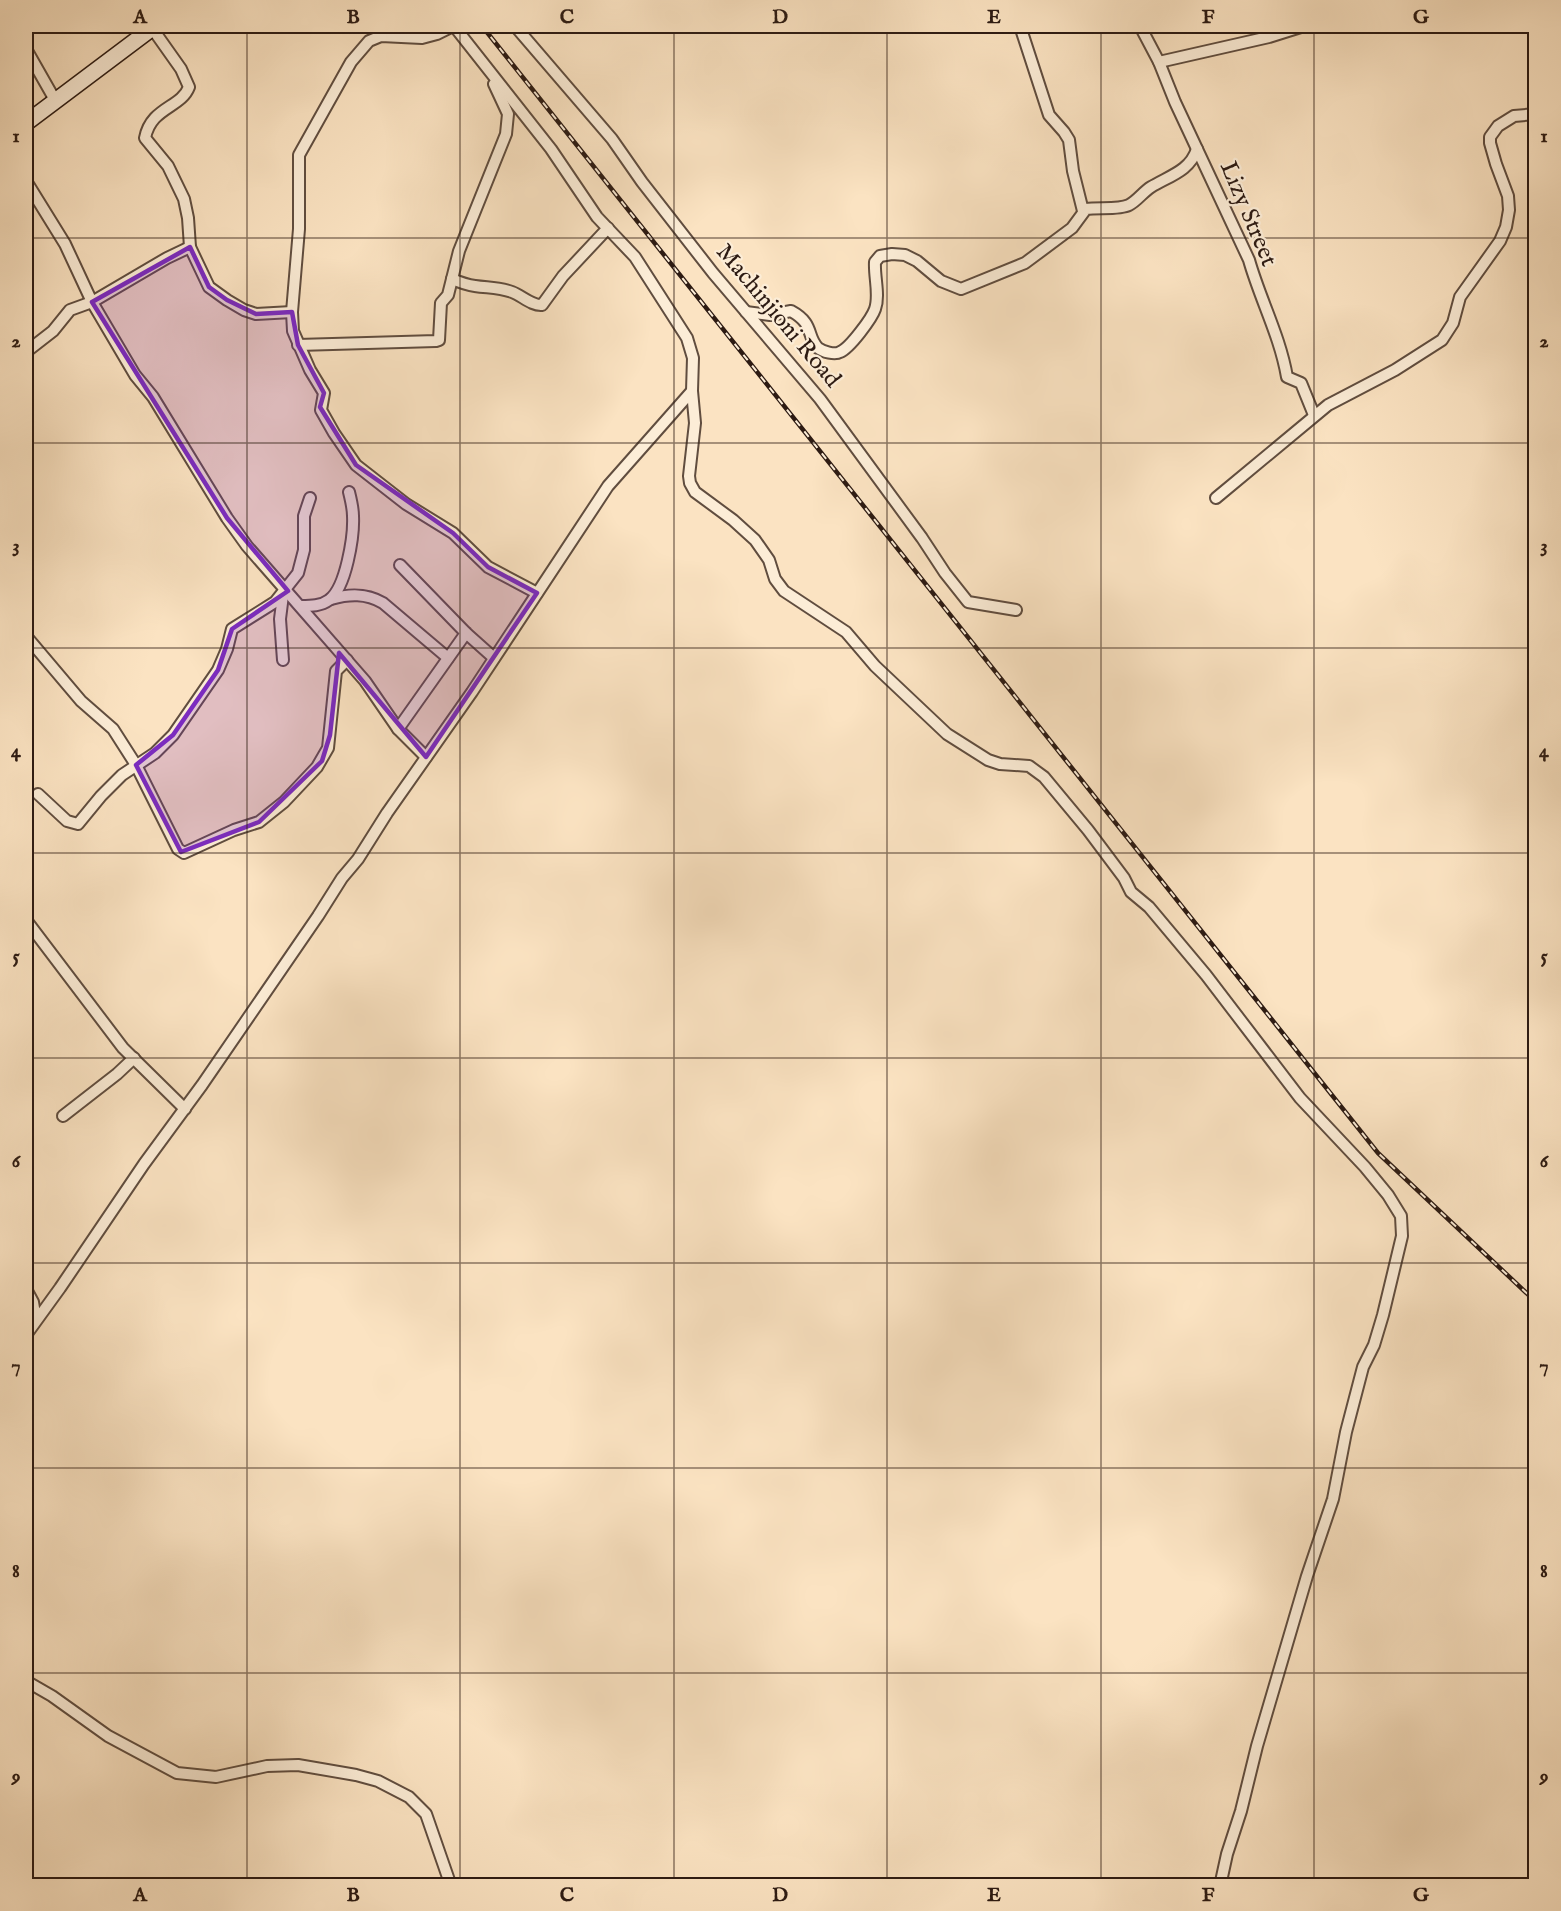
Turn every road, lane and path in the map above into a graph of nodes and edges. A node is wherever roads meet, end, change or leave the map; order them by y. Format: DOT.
graph roads {
  1 [pos="453,26"];
  2 [pos="515,26"];
  3 [pos="1020,26"];
  4 [pos="1140,26"];
  5 [pos="1304,26"];
  6 [pos="153,27"];
  7 [pos="26,49"];
  8 [pos="1159,62"];
  9 [pos="491,75"];
  10 [pos="55,100"];
  11 [pos="1536,114"];
  12 [pos="26,123"];
  13 [pos="1197,149"];
  14 [pos="26,181"];
  15 [pos="1083,211"];
  16 [pos="608,228"];
  17 [pos="190,247"];
  18 [pos="452,279"];
  19 [pos="92,302"];
  20 [pos="292,312"];
  21 [pos="746,312"];
  22 [pos="298,345"];
  23 [pos="26,352"];
  24 [pos="692,391"];
  25 [pos="1314,415"];
  26 [pos="349,492"];
  27 [pos="310,498"];
  28 [pos="1216,498"];
  29 [pos="400,566"];
  30 [pos="285,592"];
  31 [pos="537,594"];
  32 [pos="330,599"];
  33 [pos="302,606"];
  34 [pos="1016,610"];
  35 [pos="466,633"];
  36 [pos="26,636"];
  37 [pos="448,658"];
  38 [pos="494,658"];
  39 [pos="283,660"];
  40 [pos="347,660"];
  41 [pos="398,729"];
  42 [pos="426,757"];
  43 [pos="136,765"];
  44 [pos="38,794"];
  45 [pos="26,920"];
  46 [pos="134,1058"];
  47 [pos="185,1109"];
  48 [pos="63,1116"];
  49 [pos="26,1289"];
  50 [pos="36,1320"];
  51 [pos="26,1335"];
  52 [pos="26,1681"];
  53 [pos="451,1886"];
  54 [pos="1220,1886"];
  1 -- 9 [label="street"];
  1 -- 20 [label="street"];
  2 -- 21 [label="street, Machinjioni Road"];
  3 -- 15 [label="street"];
  4 -- 8 [label="street, Lizy Street"];
  5 -- 8 [label="street"];
  6 -- 10 [label="street"];
  6 -- 17 [label="street"];
  7 -- 10 [label="street"];
  8 -- 13 [label="street, Lizy Street"];
  9 -- 16 [label="street"];
  9 -- 18 [label="street"];
  10 -- 12 [label="street"];
  11 -- 25 [label="street"];
  13 -- 15 [label="street"];
  13 -- 25 [label="street, Lizy Street"];
  14 -- 19 [label="street"];
  15 -- 21 [label="street"];
  16 -- 18 [label="street"];
  16 -- 24 [label="street"];
  17 -- 19 [label="street"];
  17 -- 20 [label="street"];
  18 -- 22 [label="street"];
  19 -- 23 [label="street"];
  19 -- 30 [label="street"];
  20 -- 22 [label="street"];
  21 -- 34 [label="street, Machinjioni Road"];
  22 -- 31 [label="street"];
  24 -- 31 [label="street"];
  24 -- 54 [label="street"];
  25 -- 28 [label="street"];
  26 -- 32 [label="street"];
  27 -- 30 [label="street"];
  29 -- 35 [label="street"];
  30 -- 33 [label="street"];
  30 -- 39 [label="street"];
  30 -- 43 [label="street"];
  31 -- 38 [label="street"];
  32 -- 33 [label="street"];
  32 -- 37 [label="street"];
  33 -- 40 [label="street"];
  35 -- 37 [label="street"];
  35 -- 38 [label="street"];
  36 -- 43 [label="street"];
  37 -- 41 [label="street"];
  38 -- 42 [label="street"];
  40 -- 41 [label="street"];
  40 -- 43 [label="street"];
  41 -- 42 [label="street"];
  42 -- 47 [label="street"];
  43 -- 44 [label="street"];
  45 -- 46 [label="street"];
  46 -- 47 [label="street"];
  46 -- 48 [label="street"];
  47 -- 50 [label="street"];
  49 -- 50 [label="street"];
  50 -- 51 [label="street"];
  52 -- 53 [label="street"];
}
